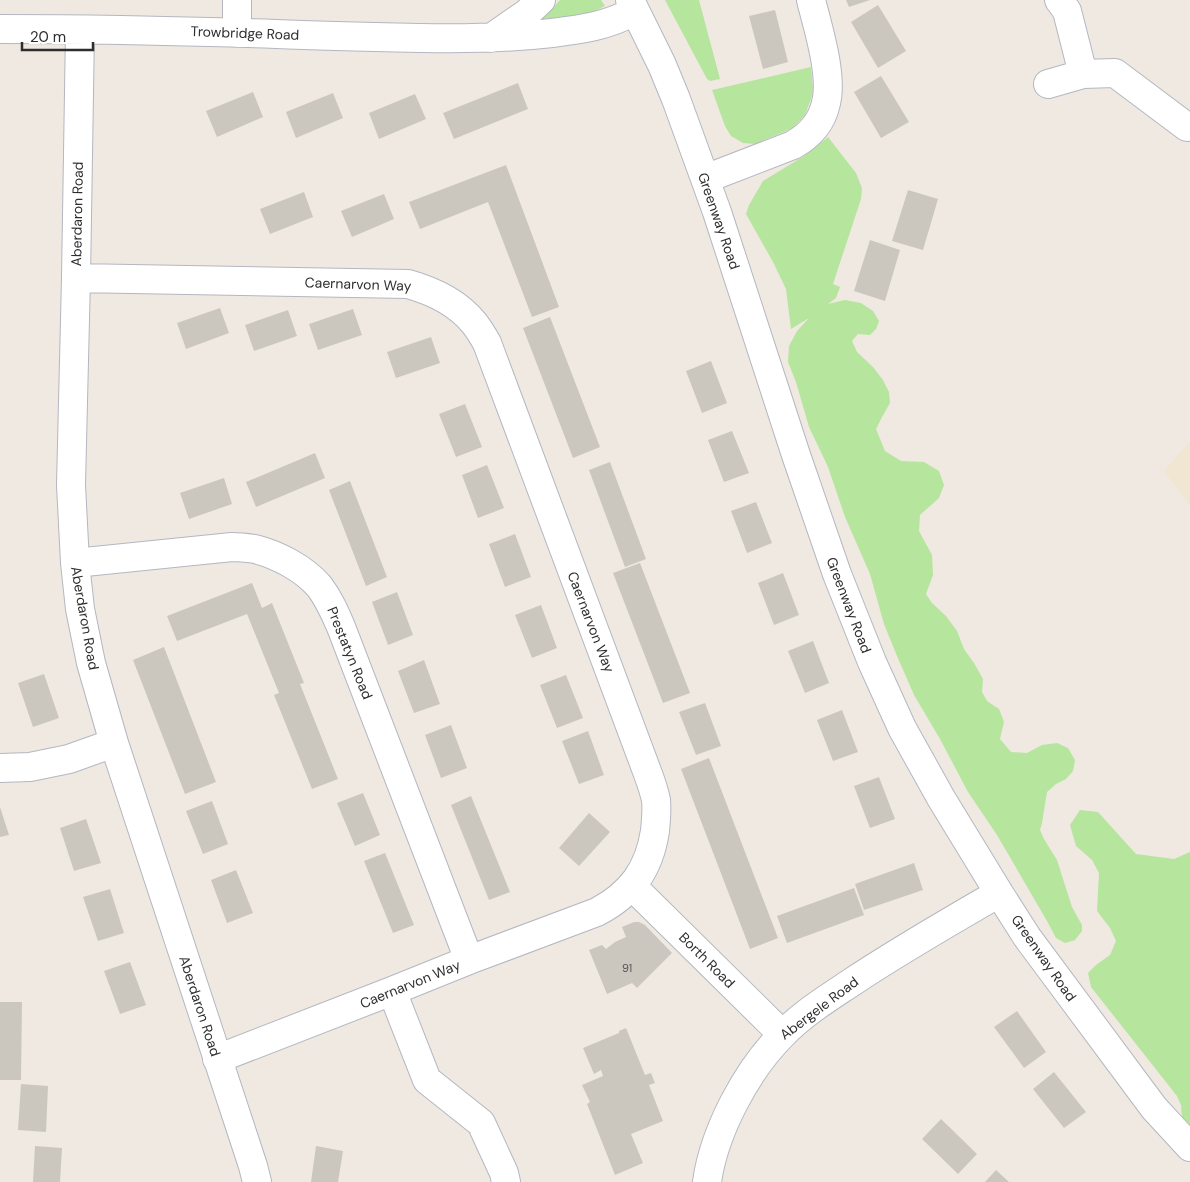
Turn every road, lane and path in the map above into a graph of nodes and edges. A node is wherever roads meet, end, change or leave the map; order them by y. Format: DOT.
graph roads {
  1 [pos="237,0"];
  2 [pos="541,0"];
  3 [pos="811,0"];
  4 [pos="1059,0"];
  5 [pos="633,6"];
  6 [pos="0,29"];
  7 [pos="80,30"];
  8 [pos="237,33"];
  9 [pos="490,38"];
  10 [pos="1083,74"];
  11 [pos="1048,84"];
  12 [pos="1187,127"];
  13 [pos="705,179"];
  14 [pos="76,278"];
  15 [pos="75,562"];
  16 [pos="114,743"];
  17 [pos="0,768"];
  18 [pos="632,886"];
  19 [pos="998,893"];
  20 [pos="469,960"];
  21 [pos="392,991"];
  22 [pos="782,1034"];
  23 [pos="217,1058"];
  24 [pos="1190,1147"];
  25 [pos="256,1182"];
  26 [pos="506,1182"];
  27 [pos="707,1182"];
  1 -- 8 [label="street"];
  2 -- 9 [label="street"];
  3 -- 13 [label="street"];
  4 -- 10 [label="street"];
  5 -- 9 [label="street, Trowbridge Road"];
  5 -- 13 [label="street, Greenway Road"];
  6 -- 7 [label="street, Trowbridge Road"];
  7 -- 8 [label="street, Trowbridge Road"];
  7 -- 14 [label="street, Aberdaron Road"];
  8 -- 9 [label="street, Trowbridge Road"];
  10 -- 11 [label="street"];
  10 -- 12 [label="street"];
  13 -- 19 [label="street, Greenway Road"];
  14 -- 15 [label="street, Aberdaron Road"];
  14 -- 18 [label="street, Caernarvon Way"];
  15 -- 16 [label="street, Aberdaron Road"];
  15 -- 20 [label="street, Prestatyn Road"];
  16 -- 17 [label="street"];
  16 -- 23 [label="street, Aberdaron Road"];
  18 -- 20 [label="street, Caernarvon Way"];
  18 -- 22 [label="street, Borth Road"];
  19 -- 22 [label="street, Abergele Road"];
  19 -- 24 [label="street, Greenway Road"];
  20 -- 21 [label="street, Caernarvon Way"];
  21 -- 23 [label="street, Caernarvon Way"];
  21 -- 26 [label="street"];
  22 -- 27 [label="street, Abergele Road"];
  23 -- 25 [label="street, Aberdaron Road"];
}
